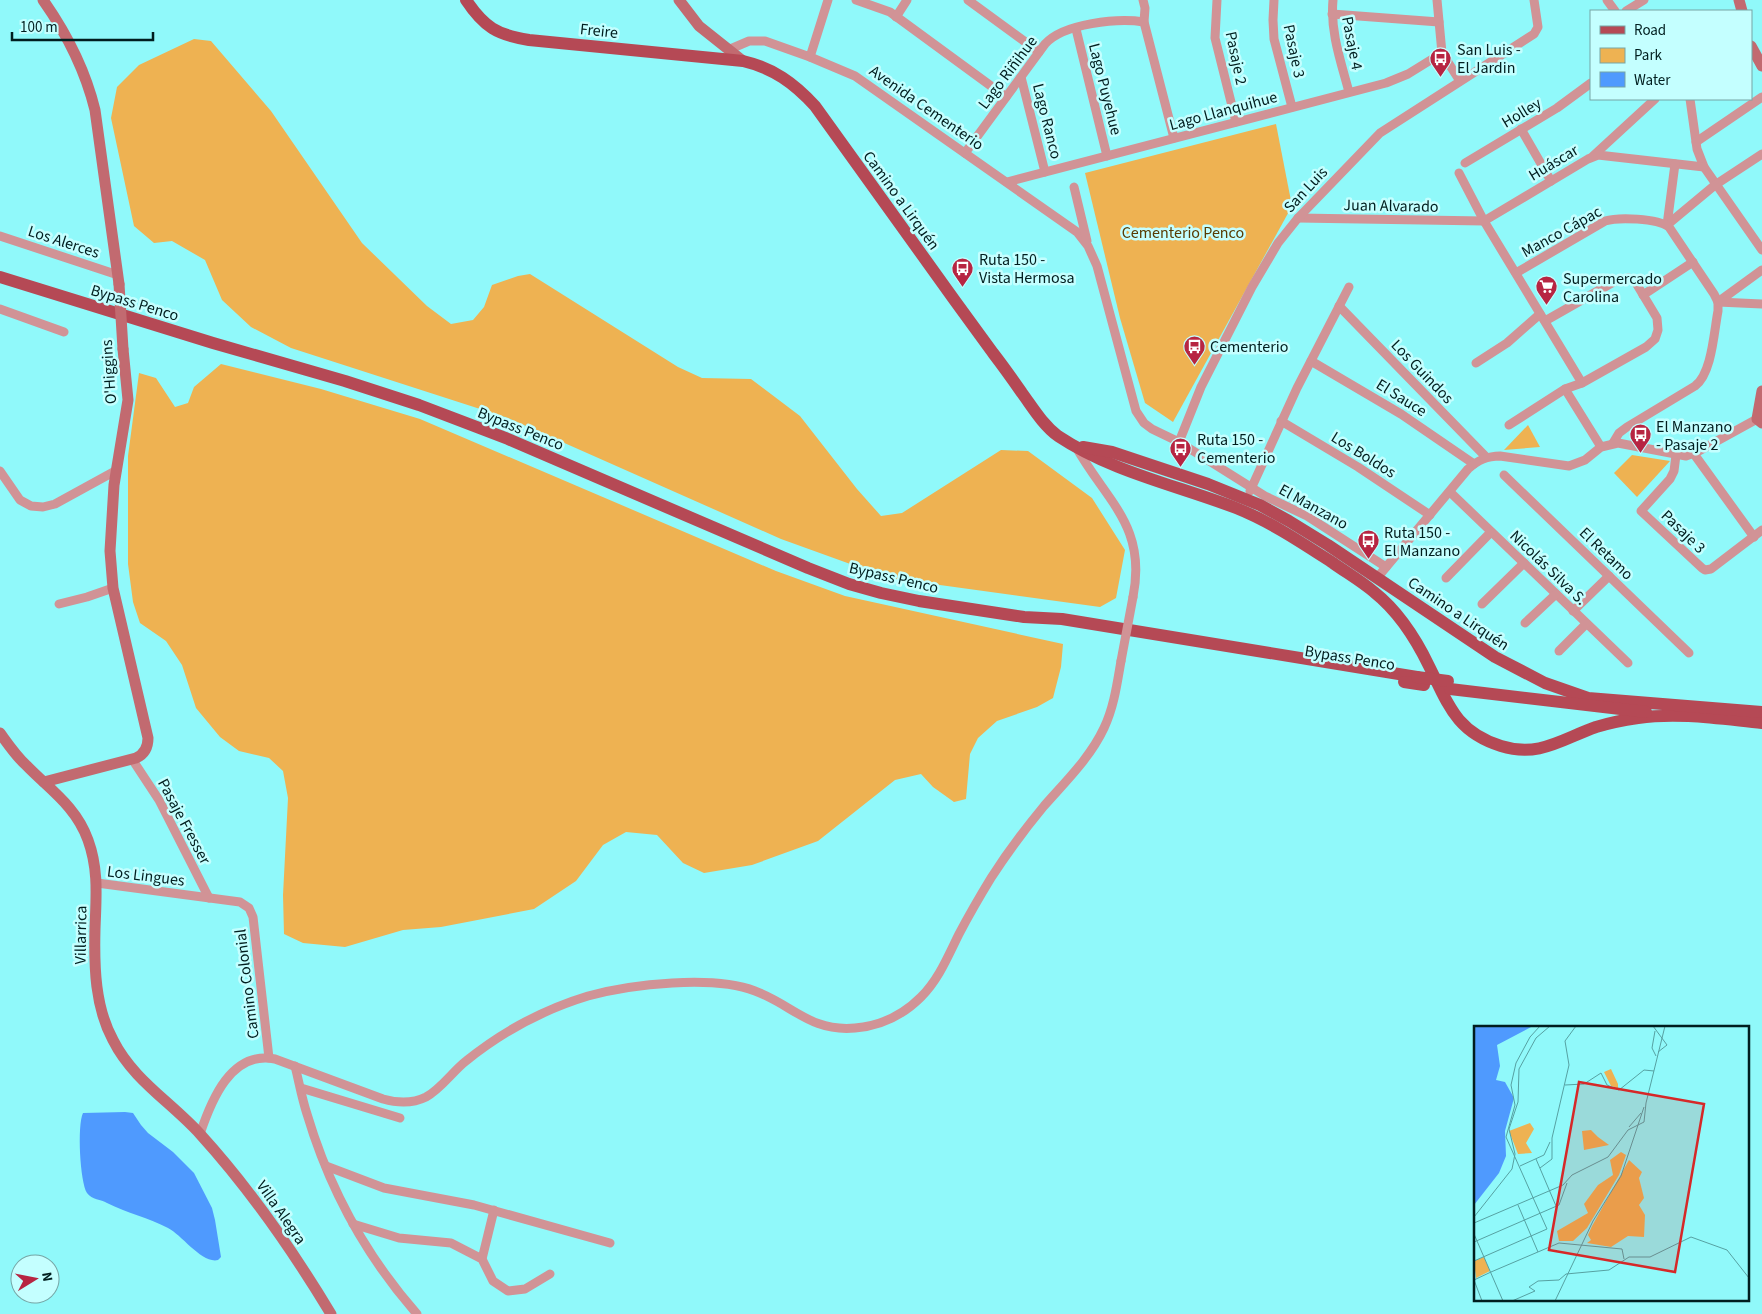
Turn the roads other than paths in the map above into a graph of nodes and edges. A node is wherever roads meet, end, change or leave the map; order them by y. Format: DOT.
graph roads {
  1 [pos="44,0"];
  2 [pos="466,0"];
  3 [pos="679,0"];
  4 [pos="828,0"];
  5 [pos="856,0"];
  6 [pos="907,0"];
  7 [pos="968,0"];
  8 [pos="1143,0"];
  9 [pos="1217,0"];
  10 [pos="1274,0"];
  11 [pos="1333,0"];
  12 [pos="1437,0"];
  13 [pos="1534,0"];
  14 [pos="1644,0"];
  15 [pos="1628,10"];
  16 [pos="1332,14"];
  17 [pos="896,16"];
  18 [pos="1144,22"];
  19 [pos="1439,22"];
  20 [pos="1076,29"];
  21 [pos="728,50"];
  22 [pos="1752,50"];
  23 [pos="1040,52"];
  24 [pos="1442,53"];
  25 [pos="810,57"];
  26 [pos="743,61"];
  27 [pos="1762,66"];
  28 [pos="1021,76"];
  29 [pos="1460,81"];
  30 [pos="1590,84"];
  31 [pos="1348,92"];
  32 [pos="1762,97"];
  33 [pos="1006,98"];
  34 [pos="1654,100"];
  35 [pos="1690,100"];
  36 [pos="1292,107"];
  37 [pos="1236,122"];
  38 [pos="1521,130"];
  39 [pos="1174,138"];
  40 [pos="1696,142"];
  41 [pos="966,153"];
  42 [pos="1762,154"];
  43 [pos="1107,156"];
  44 [pos="1592,156"];
  45 [pos="1465,163"];
  46 [pos="1675,164"];
  47 [pos="1704,167"];
  48 [pos="1045,172"];
  49 [pos="1459,173"];
  50 [pos="1551,181"];
  51 [pos="1007,182"];
  52 [pos="1716,185"];
  53 [pos="1074,187"];
  54 [pos="1298,218"];
  55 [pos="1484,221"];
  56 [pos="1667,225"];
  57 [pos="0,236"];
  58 [pos="1759,240"];
  59 [pos="1088,246"];
  60 [pos="1762,250"];
  61 [pos="1693,262"];
  62 [pos="1762,270"];
  63 [pos="1516,273"];
  64 [pos="0,277"];
  65 [pos="118,279"];
  66 [pos="1349,287"];
  67 [pos="1644,295"];
  68 [pos="1718,302"];
  69 [pos="1762,304"];
  70 [pos="1339,306"];
  71 [pos="0,309"];
  72 [pos="1542,317"];
  73 [pos="64,332"];
  74 [pos="1311,361"];
  75 [pos="1476,363"];
  76 [pos="1582,383"];
  77 [pos="1565,388"];
  78 [pos="1762,391"];
  79 [pos="1760,421"];
  80 [pos="1281,422"];
  81 [pos="1509,425"];
  82 [pos="1179,442"];
  83 [pos="1613,443"];
  84 [pos="1075,446"];
  85 [pos="1601,447"];
  86 [pos="1694,454"];
  87 [pos="1676,455"];
  88 [pos="1486,457"];
  89 [pos="1474,464"];
  90 [pos="117,470"];
  91 [pos="0,471"];
  92 [pos="1504,475"];
  93 [pos="1450,492"];
  94 [pos="1249,493"];
  95 [pos="1430,515"];
  96 [pos="1762,530"];
  97 [pos="1491,532"];
  98 [pos="1754,537"];
  99 [pos="1524,564"];
  100 [pos="1386,568"];
  101 [pos="1609,576"];
  102 [pos="1377,578"];
  103 [pos="1446,578"];
  104 [pos="113,588"];
  105 [pos="1556,594"];
  106 [pos="60,604"];
  107 [pos="1482,604"];
  108 [pos="1573,611"];
  109 [pos="1526,623"];
  110 [pos="1586,624"];
  111 [pos="1559,650"];
  112 [pos="1689,653"];
  113 [pos="1628,663"];
  114 [pos="1449,685"];
  115 [pos="1588,698"];
  116 [pos="1762,712"];
  117 [pos="1673,715"];
  118 [pos="1762,722"];
  119 [pos="0,733"];
  120 [pos="132,759"];
  121 [pos="44,782"];
  122 [pos="97,883"];
  123 [pos="209,898"];
  124 [pos="250,908"];
  125 [pos="269,1058"];
  126 [pos="295,1066"];
  127 [pos="301,1088"];
  128 [pos="400,1118"];
  129 [pos="200,1134"];
  130 [pos="326,1166"];
  131 [pos="494,1210"];
  132 [pos="353,1224"];
  133 [pos="610,1243"];
  134 [pos="482,1259"];
  135 [pos="550,1274"];
  136 [pos="332,1314"];
  137 [pos="416,1314"];
  1 -- 65 [label="street, O'Higgins"];
  2 -- 26 [label="main road, Freire"];
  3 -- 21 [label="street"];
  4 -- 25 [label="street"];
  5 -- 17 [label="street"];
  6 -- 17 [label="street"];
  7 -- 23 [label="street"];
  8 -- 18 [label="street"];
  9 -- 37 [label="street, Pasaje 2"];
  10 -- 36 [label="street, Pasaje 3"];
  11 -- 16 [label="street, Pasaje 4"];
  12 -- 19 [label="street"];
  13 -- 29 [label="street, San Luis"];
  14 -- 15 [label="street"];
  16 -- 19 [label="street"];
  16 -- 31 [label="street, Pasaje 4"];
  17 -- 33 [label="street"];
  18 -- 20 [label="street, Lago Riñihue"];
  18 -- 39 [label="street"];
  19 -- 24 [label="street"];
  20 -- 23 [label="street, Lago Riñihue"];
  20 -- 43 [label="street, Lago Puyehue"];
  21 -- 25 [label="street, Avenida Cementerio"];
  21 -- 26 [label="street"];
  22 -- 27 [label="street"];
  23 -- 28 [label="street, Lago Riñihue"];
  24 -- 29 [label="street"];
  24 -- 31 [label="street, Lago Llanquihue"];
  25 -- 41 [label="street, Avenida Cementerio"];
  26 -- 84 [label="main road, Camino a Lirquén"];
  28 -- 33 [label="street, Lago Riñihue"];
  28 -- 48 [label="street, Lago Ranco"];
  29 -- 54 [label="street, San Luis"];
  30 -- 38 [label="street, Holley"];
  31 -- 36 [label="street, Lago Llanquihue"];
  32 -- 40 [label="street"];
  33 -- 41 [label="street, Lago Riñihue"];
  34 -- 44 [label="street"];
  35 -- 40 [label="street"];
  36 -- 37 [label="street, Lago Llanquihue"];
  37 -- 39 [label="street, Lago Llanquihue"];
  38 -- 45 [label="street, Holley"];
  38 -- 50 [label="street"];
  39 -- 43 [label="street, Lago Llanquihue"];
  40 -- 47 [label="street"];
  41 -- 51 [label="street, Avenida Cementerio"];
  42 -- 52 [label="street"];
  43 -- 48 [label="street, Lago Llanquihue"];
  44 -- 46 [label="street, Huáscar"];
  44 -- 50 [label="street, Huáscar"];
  46 -- 47 [label="street, Huáscar"];
  46 -- 56 [label="street"];
  47 -- 52 [label="street"];
  48 -- 51 [label="street, Lago Llanquihue"];
  49 -- 55 [label="street"];
  50 -- 55 [label="street, Huáscar"];
  51 -- 59 [label="street, Avenida Cementerio"];
  52 -- 56 [label="street"];
  52 -- 58 [label="street"];
  53 -- 59 [label="street, Avenida Cementerio"];
  54 -- 55 [label="street, Juan Alvarado"];
  54 -- 82 [label="street, San Luis"];
  55 -- 63 [label="street"];
  56 -- 61 [label="street"];
  56 -- 63 [label="street, Manco Cápac"];
  57 -- 65 [label="street, Los Alerces"];
  58 -- 60 [label="street"];
  59 -- 82 [label="street, Avenida Cementerio"];
  61 -- 67 [label="street"];
  61 -- 68 [label="street"];
  62 -- 68 [label="street"];
  63 -- 72 [label="street"];
  64 -- 114 [label="main road, Bypass Penco"];
  65 -- 90 [label="street, O'Higgins, bridge"];
  66 -- 70 [label="street"];
  67 -- 72 [label="street"];
  67 -- 76 [label="street"];
  68 -- 69 [label="street"];
  68 -- 83 [label="street"];
  70 -- 74 [label="street"];
  70 -- 88 [label="street, Los Guindos"];
  71 -- 73 [label="street"];
  72 -- 75 [label="street"];
  72 -- 76 [label="street"];
  74 -- 80 [label="street"];
  74 -- 89 [label="street, El Sauce"];
  76 -- 77 [label="street"];
  77 -- 81 [label="street"];
  77 -- 85 [label="street"];
  78 -- 79 [label="street"];
  79 -- 86 [label="street"];
  80 -- 94 [label="street"];
  80 -- 95 [label="street, Los Boldos"];
  82 -- 94 [label="street, Avenida Cementerio"];
  83 -- 85 [label="street"];
  83 -- 87 [label="street"];
  84 -- 94 [label="main road, Camino a Lirquén"];
  84 -- 117 [label="main road, Camino a Lirquén"];
  84 -- 126 [label="street, bridge"];
  85 -- 88 [label="street"];
  86 -- 87 [label="street"];
  86 -- 98 [label="street"];
  87 -- 98 [label="street, Pasaje 3"];
  88 -- 89 [label="street"];
  89 -- 93 [label="street"];
  90 -- 91 [label="street"];
  90 -- 104 [label="street, O'Higgins"];
  92 -- 101 [label="street, El Retamo"];
  93 -- 95 [label="street"];
  93 -- 97 [label="street, Nicolás Silva S."];
  94 -- 100 [label="street, El Manzano"];
  94 -- 102 [label="main road, Camino a Lirquén"];
  95 -- 100 [label="street"];
  96 -- 98 [label="street"];
  97 -- 99 [label="street, Nicolás Silva S."];
  97 -- 103 [label="street"];
  99 -- 105 [label="street, Nicolás Silva S."];
  99 -- 107 [label="street"];
  100 -- 102 [label="street"];
  101 -- 108 [label="street"];
  101 -- 112 [label="street, El Retamo"];
  102 -- 115 [label="main road, Camino a Lirquén"];
  104 -- 106 [label="street"];
  104 -- 120 [label="street, O'Higgins"];
  105 -- 108 [label="street, Nicolás Silva S."];
  105 -- 109 [label="street"];
  108 -- 110 [label="street, Nicolás Silva S."];
  110 -- 111 [label="street"];
  110 -- 113 [label="street, Nicolás Silva S."];
  114 -- 115 [label="main road, Bypass Penco"];
  114 -- 117 [label="main road, Bypass Penco"];
  115 -- 116 [label="main road, Camino a Lirquén"];
  117 -- 118 [label="main road, Camino a Lirquén"];
  119 -- 121 [label="street, Villarrica"];
  120 -- 121 [label="street"];
  120 -- 123 [label="street, Pasaje Fresser"];
  121 -- 122 [label="street, Villarrica"];
  122 -- 123 [label="street, Los Lingues"];
  122 -- 129 [label="street, Villarrica"];
  123 -- 124 [label="street, Los Lingues"];
  124 -- 125 [label="street, Camino Colonial"];
  125 -- 126 [label="street"];
  125 -- 129 [label="street"];
  126 -- 127 [label="street"];
  127 -- 128 [label="street"];
  127 -- 130 [label="street"];
  129 -- 136 [label="street, Villa Alegra"];
  130 -- 131 [label="street"];
  130 -- 132 [label="street"];
  131 -- 133 [label="street"];
  131 -- 134 [label="street"];
  132 -- 134 [label="street"];
  132 -- 137 [label="street"];
  134 -- 135 [label="street"];
}
